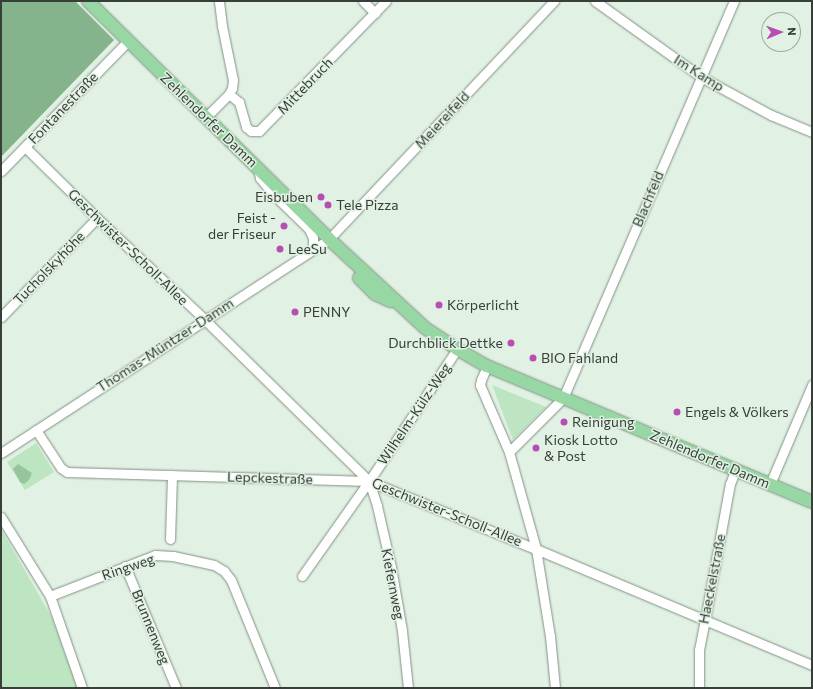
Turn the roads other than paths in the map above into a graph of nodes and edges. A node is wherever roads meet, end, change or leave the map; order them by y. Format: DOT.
graph roads {
  1 [pos="88,1"];
  2 [pos="220,1"];
  3 [pos="363,1"];
  4 [pos="386,1"];
  5 [pos="554,1"];
  6 [pos="595,1"];
  7 [pos="734,1"];
  8 [pos="375,13"];
  9 [pos="126,43"];
  10 [pos="701,76"];
  11 [pos="229,94"];
  12 [pos="206,117"];
  13 [pos="812,132"];
  14 [pos="25,147"];
  15 [pos="257,167"];
  16 [pos="1,171"];
  17 [pos="97,218"];
  18 [pos="329,239"];
  19 [pos="313,249"];
  20 [pos="1,317"];
  21 [pos="204,319"];
  22 [pos="457,349"];
  23 [pos="487,366"];
  24 [pos="812,384"];
  25 [pos="563,398"];
  26 [pos="36,430"];
  27 [pos="509,452"];
  28 [pos="1,453"];
  29 [pos="735,470"];
  30 [pos="172,475"];
  31 [pos="369,481"];
  32 [pos="770,484"];
  33 [pos="812,502"];
  34 [pos="1,516"];
  35 [pos="170,539"];
  36 [pos="536,549"];
  37 [pos="125,566"];
  38 [pos="302,576"];
  39 [pos="50,596"];
  40 [pos="704,620"];
  41 [pos="812,665"];
  42 [pos="82,688"];
  43 [pos="176,688"];
  44 [pos="275,688"];
  45 [pos="408,688"];
  46 [pos="555,688"];
  47 [pos="699,688"];
  1 -- 9 [label="main road, Zehlendorfer Damm"];
  2 -- 11 [label="street"];
  3 -- 8 [label="street"];
  4 -- 8 [label="street, Mittebruch"];
  5 -- 18 [label="street, Meiereifeld"];
  6 -- 10 [label="street, Im Kamp"];
  7 -- 10 [label="street, Blachfeld"];
  8 -- 11 [label="street, Mittebruch"];
  9 -- 12 [label="main road, Zehlendorfer Damm"];
  9 -- 14 [label="street, Fontanestraße"];
  10 -- 13 [label="street, Im Kamp"];
  10 -- 25 [label="street, Blachfeld"];
  11 -- 12 [label="street"];
  12 -- 15 [label="main road, Zehlendorfer Damm"];
  14 -- 16 [label="street, Fontanestraße"];
  14 -- 17 [label="street, Geschwister-Scholl-Allee"];
  15 -- 18 [label="main road, Zehlendorfer Damm"];
  15 -- 19 [label="street"];
  17 -- 20 [label="street, Tucholskyhöhe"];
  17 -- 21 [label="street, Geschwister-Scholl-Allee"];
  18 -- 19 [label="street, Thomas-Müntzer-Damm"];
  18 -- 22 [label="main road, Zehlendorfer Damm"];
  19 -- 21 [label="street, Thomas-Müntzer-Damm"];
  21 -- 26 [label="street, Thomas-Müntzer-Damm"];
  21 -- 31 [label="street, Geschwister-Scholl-Allee"];
  22 -- 23 [label="main road, Zehlendorfer Damm"];
  22 -- 31 [label="street, Wilhelm-Külz-Weg"];
  23 -- 25 [label="main road, Zehlendorfer Damm"];
  23 -- 27 [label="street"];
  24 -- 32 [label="street"];
  25 -- 27 [label="street"];
  25 -- 29 [label="main road, Zehlendorfer Damm"];
  26 -- 28 [label="street, Thomas-Müntzer-Damm"];
  26 -- 30 [label="street, Lepckestraße"];
  27 -- 36 [label="street"];
  29 -- 32 [label="main road, Zehlendorfer Damm"];
  29 -- 40 [label="street, Haeckelstraße"];
  30 -- 31 [label="street, Lepckestraße"];
  30 -- 35 [label="street"];
  31 -- 36 [label="street, Geschwister-Scholl-Allee"];
  31 -- 38 [label="street, Wilhelm-Külz-Weg"];
  31 -- 45 [label="street, Kiefernweg"];
  32 -- 33 [label="main road, Zehlendorfer Damm"];
  34 -- 39 [label="street"];
  36 -- 40 [label="street, Geschwister-Scholl-Allee"];
  36 -- 46 [label="street"];
  37 -- 39 [label="street, Ringweg"];
  37 -- 43 [label="street, Brunnenweg"];
  37 -- 44 [label="street, Ringweg"];
  39 -- 42 [label="street"];
  40 -- 41 [label="street, Geschwister-Scholl-Allee"];
  40 -- 47 [label="street, Haeckelstraße"];
}
